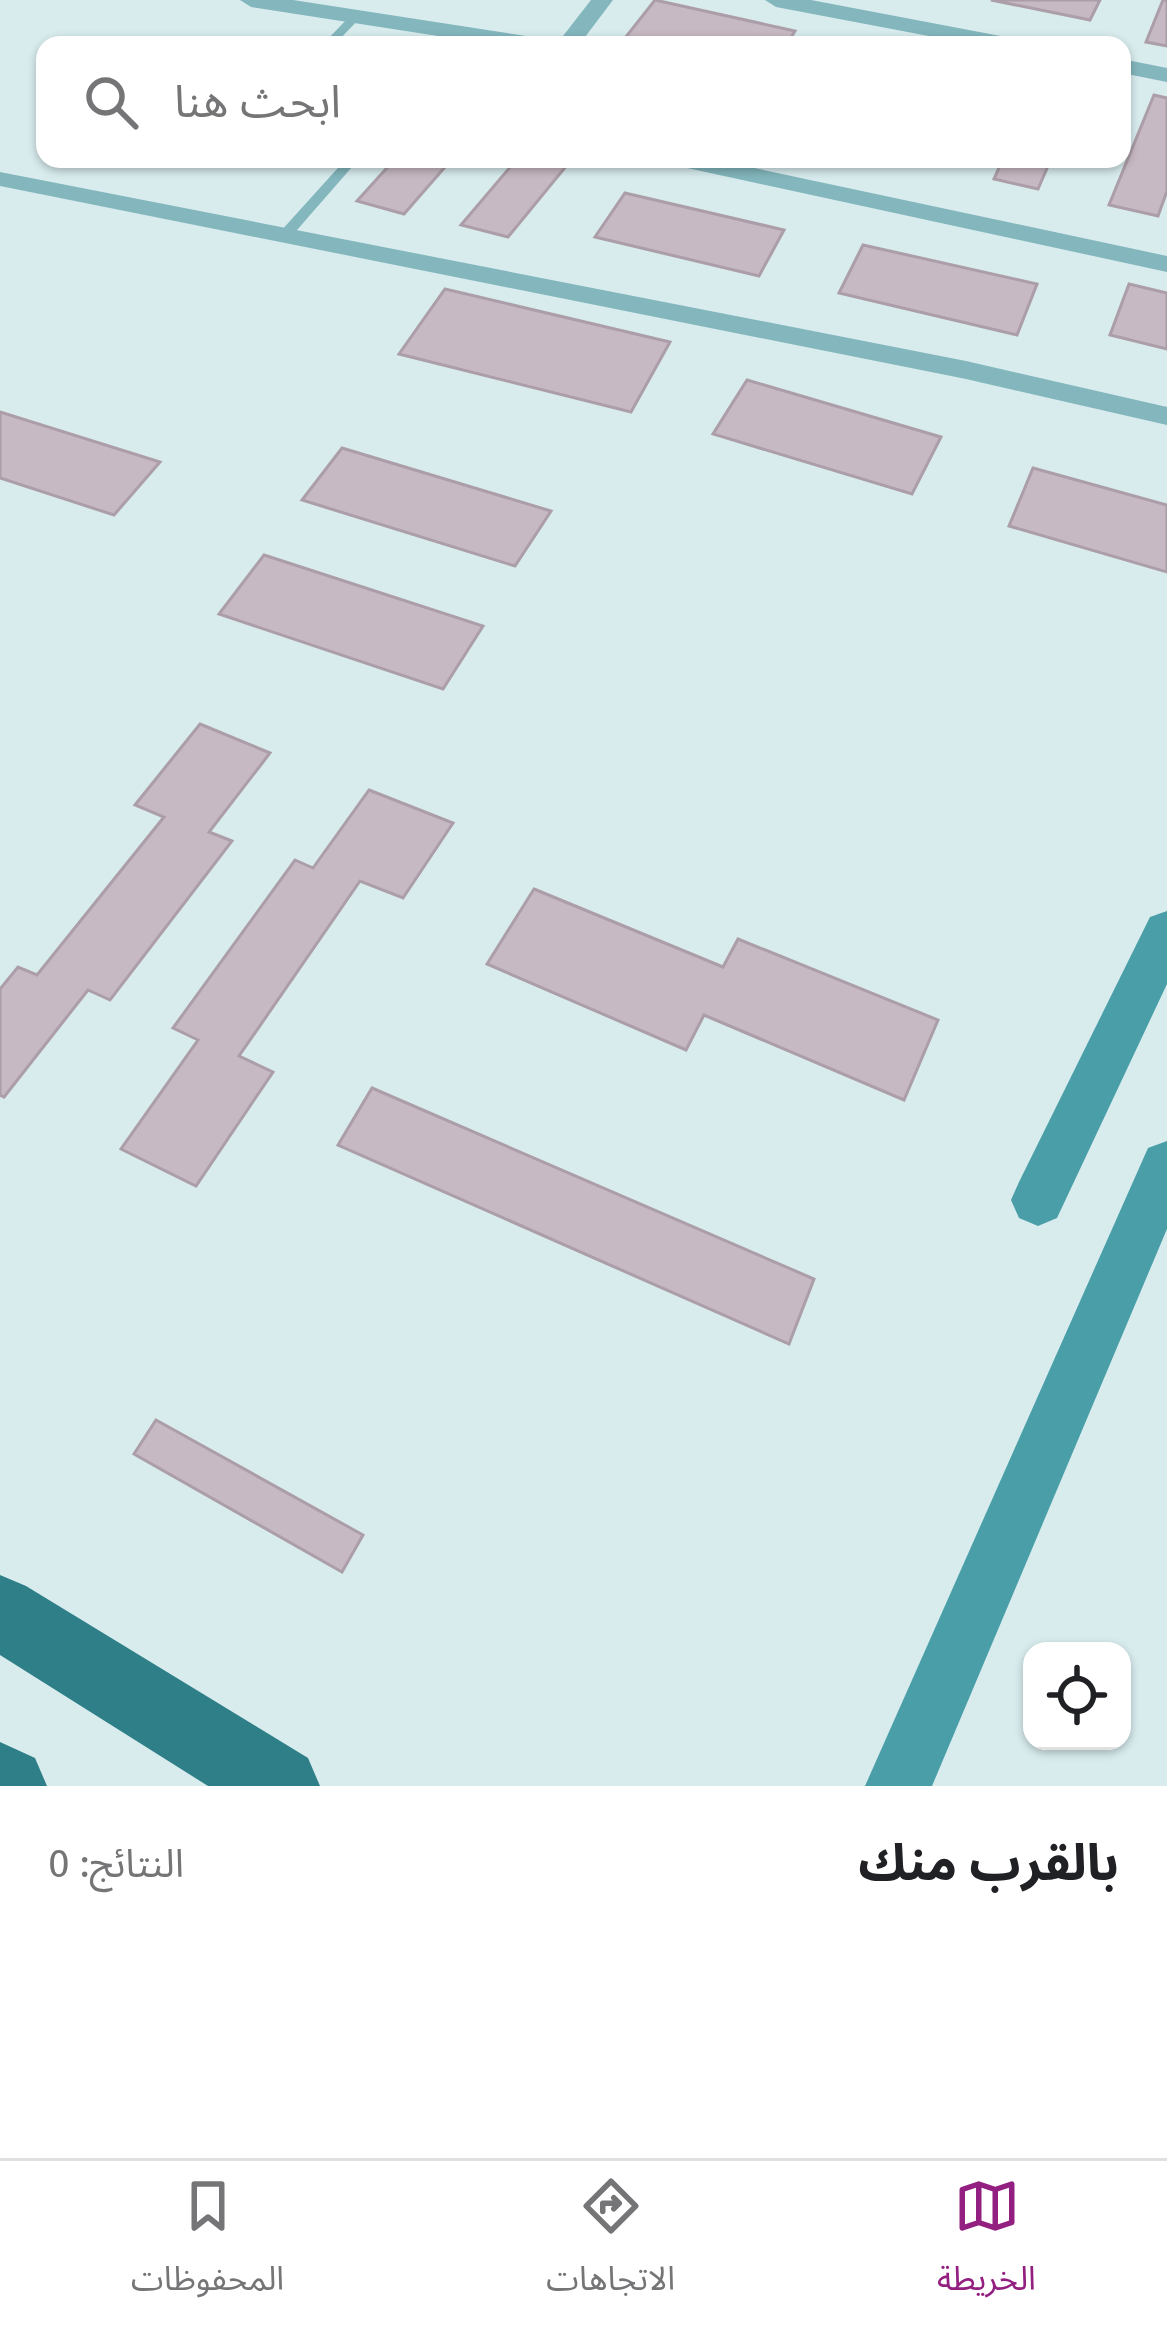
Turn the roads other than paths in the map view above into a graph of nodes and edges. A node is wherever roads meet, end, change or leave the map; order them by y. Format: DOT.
graph roads {
  1 [pos="251,0"];
  2 [pos="602,0"];
  3 [pos="776,0"];
  4 [pos="356,16"];
  5 [pos="337,36"];
  6 [pos="482,36"];
  7 [pos="574,36"];
  8 [pos="964,36"];
  9 [pos="1131,68"];
  10 [pos="1167,75"];
  11 [pos="344,168"];
  12 [pos="720,168"];
  13 [pos="0,179"];
  14 [pos="285,236"];
  15 [pos="1167,264"];
  16 [pos="1167,416"];
  17 [pos="1167,932"];
  18 [pos="1167,1166"];
  19 [pos="1038,1200"];
  20 [pos="0,1612"];
  21 [pos="280,1786"];
  22 [pos="898,1786"];
  1 -- 4 [label="street"];
  2 -- 7 [label="street"];
  3 -- 8 [label="street"];
  4 -- 5 [label="lane"];
  4 -- 6 [label="street"];
  9 -- 10 [label="street"];
  11 -- 14 [label="lane"];
  12 -- 15 [label="street"];
  13 -- 14 [label="street"];
  14 -- 16 [label="street"];
  17 -- 19 [label="main road"];
  18 -- 22 [label="main road"];
  20 -- 21 [label="highway"];
}
